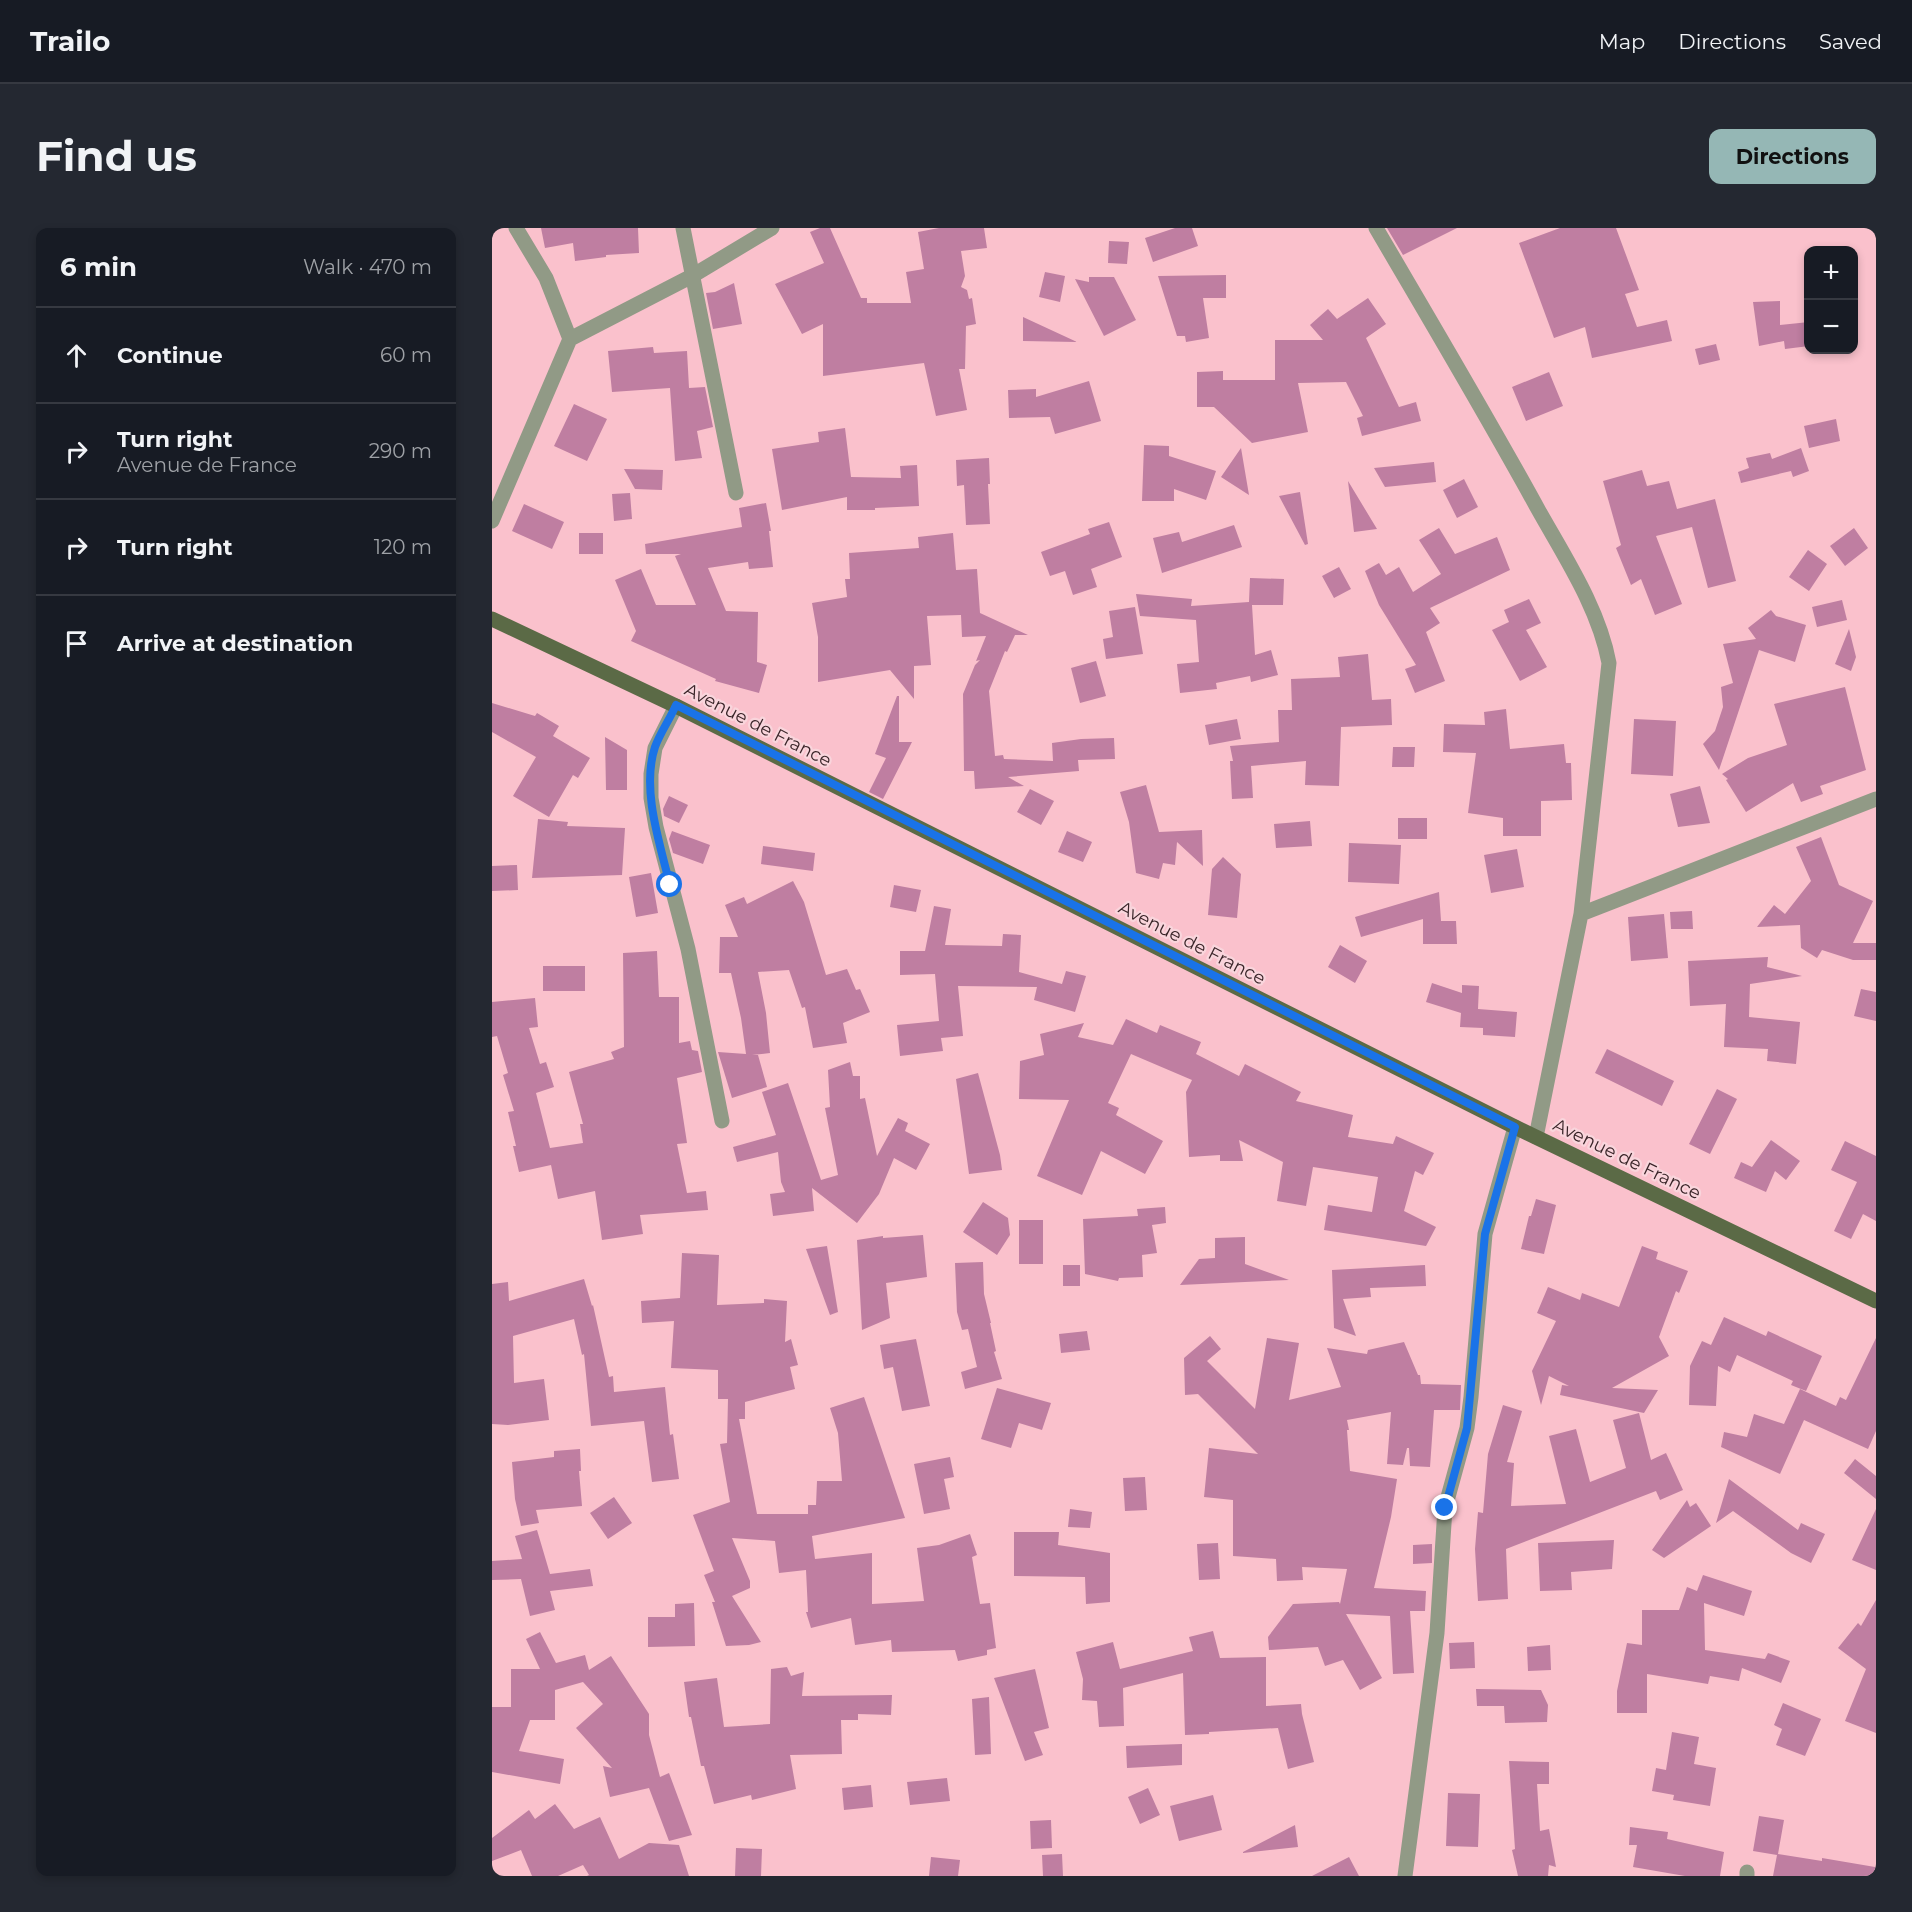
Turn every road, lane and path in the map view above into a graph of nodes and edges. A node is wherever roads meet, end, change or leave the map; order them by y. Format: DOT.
graph roads {
  1 [pos="516,228"];
  2 [pos="683,228"];
  3 [pos="772,228"];
  4 [pos="1376,228"];
  5 [pos="692,276"];
  6 [pos="570,339"];
  7 [pos="736,493"];
  8 [pos="492,521"];
  9 [pos="492,619"];
  10 [pos="676,705"];
  11 [pos="1876,799"];
  12 [pos="1581,914"];
  13 [pos="722,1121"];
  14 [pos="1515,1127"];
  15 [pos="1536,1137"];
  16 [pos="1876,1301"];
  17 [pos="1405,1876"];
  1 -- 6 [label="street"];
  2 -- 5 [label="street"];
  3 -- 5 [label="street"];
  4 -- 12 [label="street"];
  5 -- 6 [label="street"];
  5 -- 7 [label="street"];
  6 -- 8 [label="street"];
  9 -- 10 [label="main road, Avenue de France"];
  10 -- 13 [label="street"];
  10 -- 14 [label="main road, Avenue de France"];
  11 -- 12 [label="street"];
  12 -- 15 [label="street"];
  14 -- 15 [label="main road, Avenue de France"];
  14 -- 17 [label="street"];
  15 -- 16 [label="main road, Avenue de France"];
}
